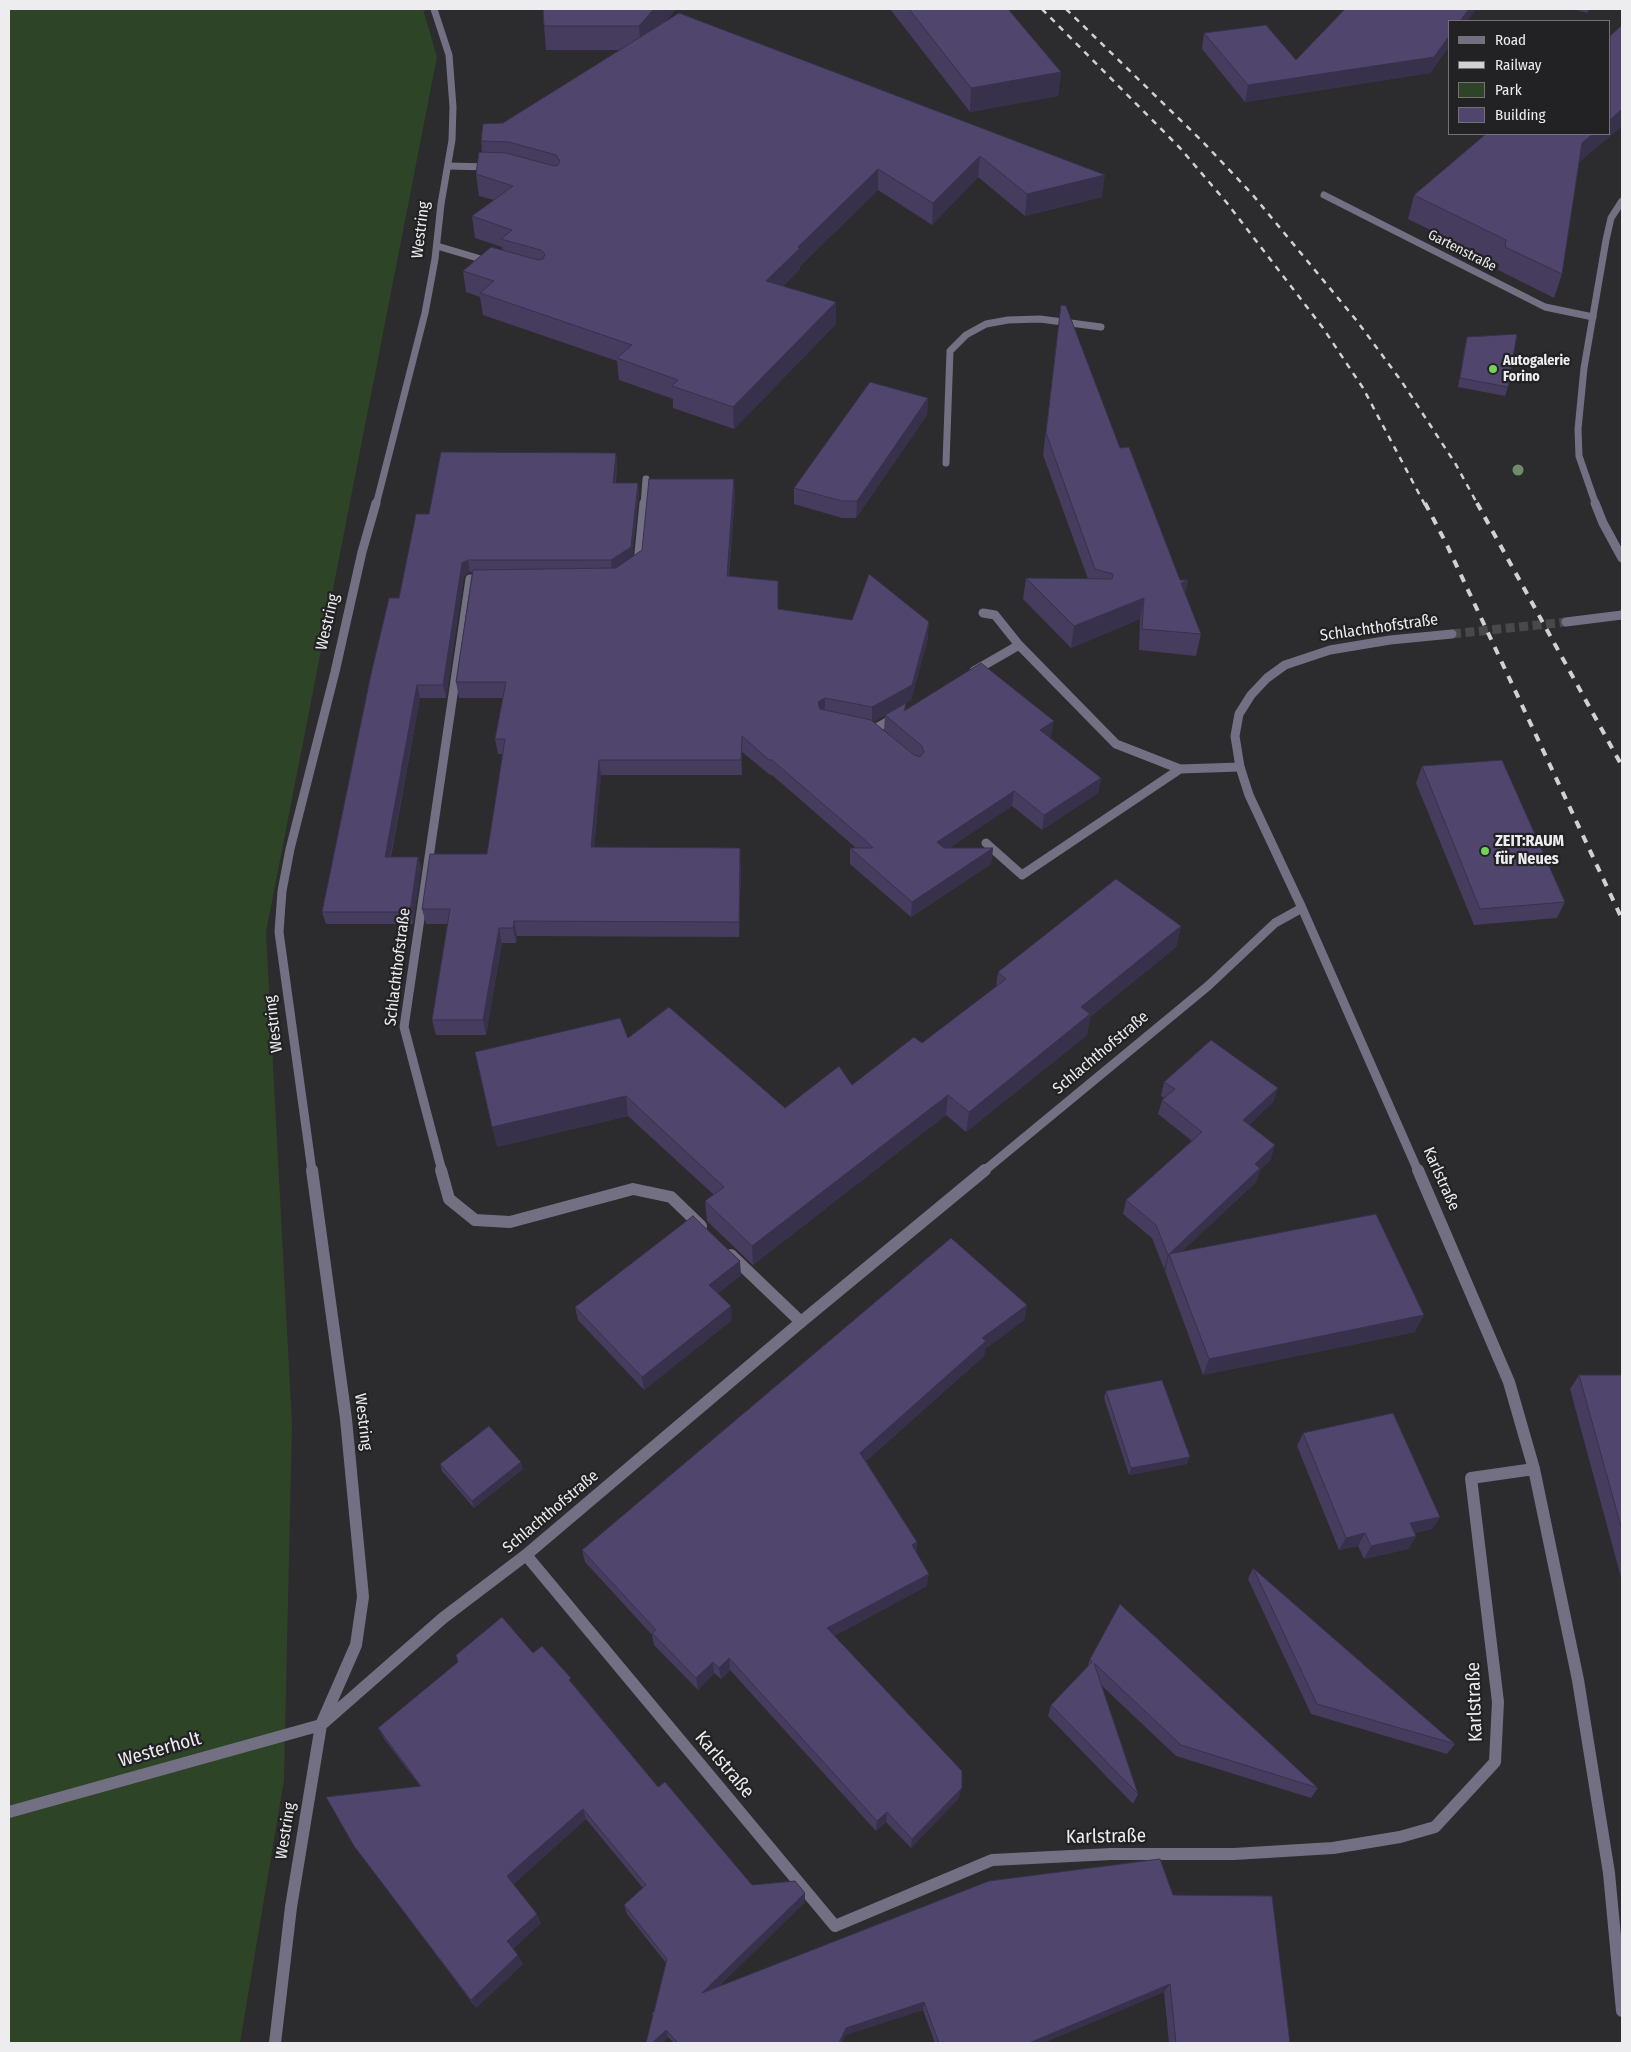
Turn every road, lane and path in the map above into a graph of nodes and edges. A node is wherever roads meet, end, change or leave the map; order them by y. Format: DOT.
graph roads {
  1 [pos="434,9"];
  2 [pos="448,166"];
  3 [pos="495,168"];
  4 [pos="1324,195"];
  5 [pos="1622,201"];
  6 [pos="437,246"];
  7 [pos="504,266"];
  8 [pos="1593,317"];
  9 [pos="1101,328"];
  10 [pos="946,462"];
  11 [pos="646,479"];
  12 [pos="1622,558"];
  13 [pos="630,569"];
  14 [pos="499,579"];
  15 [pos="983,613"];
  16 [pos="1622,615"];
  17 [pos="1566,622"];
  18 [pos="1452,634"];
  19 [pos="1019,644"];
  20 [pos="968,675"];
  21 [pos="908,710"];
  22 [pos="888,742"];
  23 [pos="1240,767"];
  24 [pos="1180,769"];
  25 [pos="986,843"];
  26 [pos="1302,908"];
  27 [pos="705,1230"];
  28 [pos="726,1250"];
  29 [pos="801,1322"];
  30 [pos="1534,1469"];
  31 [pos="526,1556"];
  32 [pos="321,1725"];
  33 [pos="9,1812"];
  34 [pos="1622,2011"];
  35 [pos="275,2043"];
  1 -- 2 [label="street, Westring"];
  2 -- 3 [label="street"];
  2 -- 6 [label="street, Westring"];
  4 -- 8 [label="street, Gartenstraße"];
  5 -- 8 [label="street"];
  6 -- 7 [label="street"];
  6 -- 32 [label="street, Westring"];
  8 -- 12 [label="street"];
  9 -- 10 [label="street"];
  11 -- 13 [label="street"];
  14 -- 27 [label="street, Schlachthofstraße"];
  15 -- 19 [label="street"];
  16 -- 17 [label="street"];
  18 -- 23 [label="street, Schlachthofstraße"];
  19 -- 20 [label="street"];
  19 -- 24 [label="street"];
  21 -- 22 [label="street"];
  23 -- 24 [label="street"];
  23 -- 26 [label="street, Schlachthofstraße"];
  24 -- 25 [label="street"];
  26 -- 29 [label="street, Schlachthofstraße"];
  26 -- 30 [label="street, Karlstraße"];
  28 -- 29 [label="street"];
  29 -- 31 [label="street, Schlachthofstraße"];
  30 -- 31 [label="street, Karlstraße"];
  30 -- 34 [label="street, Karlstraße"];
  31 -- 32 [label="street, Schlachthofstraße"];
  32 -- 33 [label="street, Westerholt"];
  32 -- 35 [label="street, Westring"];
}
